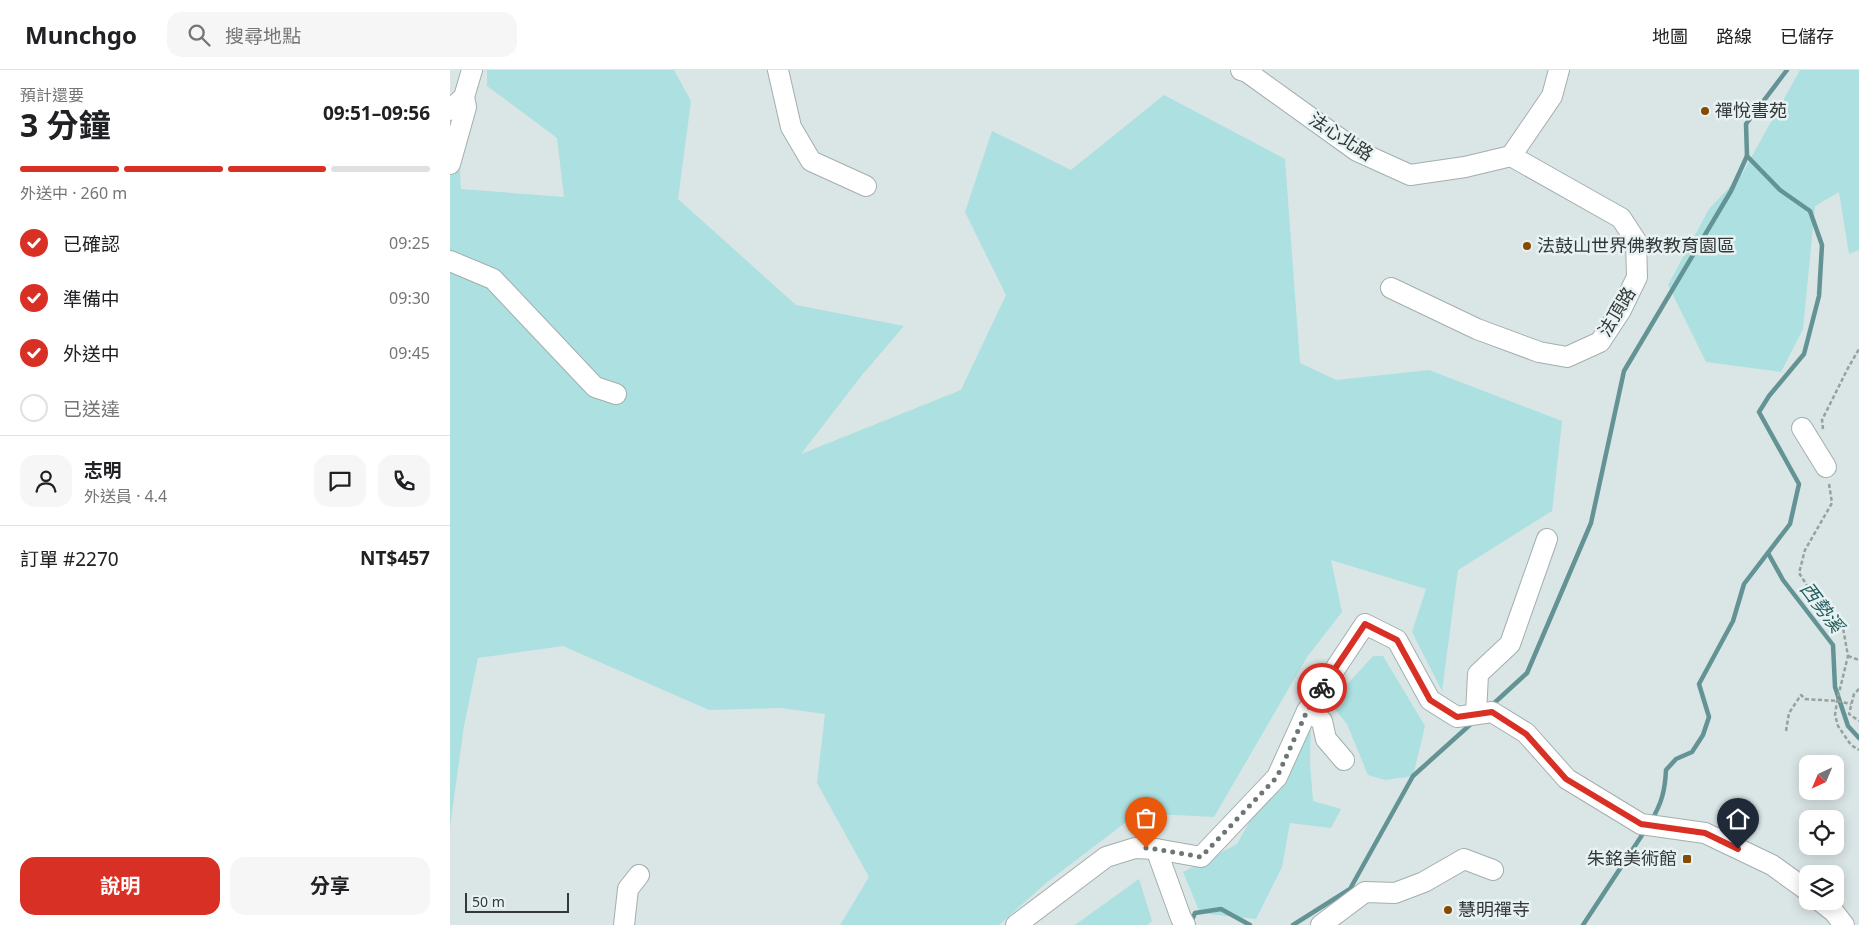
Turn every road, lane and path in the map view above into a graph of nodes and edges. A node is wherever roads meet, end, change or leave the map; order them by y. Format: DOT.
graph roads {
  1 [pos="472,70"];
  2 [pos="778,70"];
  3 [pos="1241,70"];
  4 [pos="1559,70"];
  5 [pos="457,104"];
  6 [pos="1510,156"];
  7 [pos="450,164"];
  8 [pos="866,186"];
  9 [pos="450,262"];
  10 [pos="1391,288"];
  11 [pos="1859,349"];
  12 [pos="616,394"];
  13 [pos="1802,428"];
  14 [pos="1823,430"];
  15 [pos="1826,467"];
  16 [pos="1547,539"];
  17 [pos="1848,656"];
  18 [pos="1859,660"];
  19 [pos="1859,689"];
  20 [pos="1837,701"];
  21 [pos="1851,704"];
  22 [pos="1307,711"];
  23 [pos="1476,714"];
  24 [pos="1859,721"];
  25 [pos="1786,731"];
  26 [pos="1859,750"];
  27 [pos="1344,760"];
  28 [pos="1156,849"];
  29 [pos="1493,870"];
  30 [pos="639,875"];
  31 [pos="1799,884"];
  32 [pos="1831,910"];
  33 [pos="624,925"];
  34 [pos="1016,925"];
  35 [pos="1185,925"];
  36 [pos="1321,925"];
  37 [pos="1844,925"];
  1 -- 5 [label="street"];
  2 -- 8 [label="street"];
  3 -- 6 [label="street, 法心北路"];
  4 -- 6 [label="street"];
  5 -- 7 [label="street"];
  6 -- 10 [label="street, 法頂路"];
  9 -- 12 [label="street"];
  11 -- 14 [label="path"];
  13 -- 15 [label="street"];
  15 -- 17 [label="path"];
  16 -- 23 [label="street"];
  17 -- 18 [label="path"];
  17 -- 20 [label="path"];
  19 -- 21 [label="path"];
  20 -- 21 [label="path"];
  20 -- 25 [label="path"];
  20 -- 26 [label="path"];
  21 -- 24 [label="path"];
  22 -- 23 [label="street"];
  22 -- 27 [label="street"];
  22 -- 28 [label="street"];
  23 -- 31 [label="street"];
  28 -- 34 [label="street"];
  28 -- 35 [label="street"];
  29 -- 36 [label="street"];
  30 -- 33 [label="street"];
  32 -- 37 [label="street"];
}
